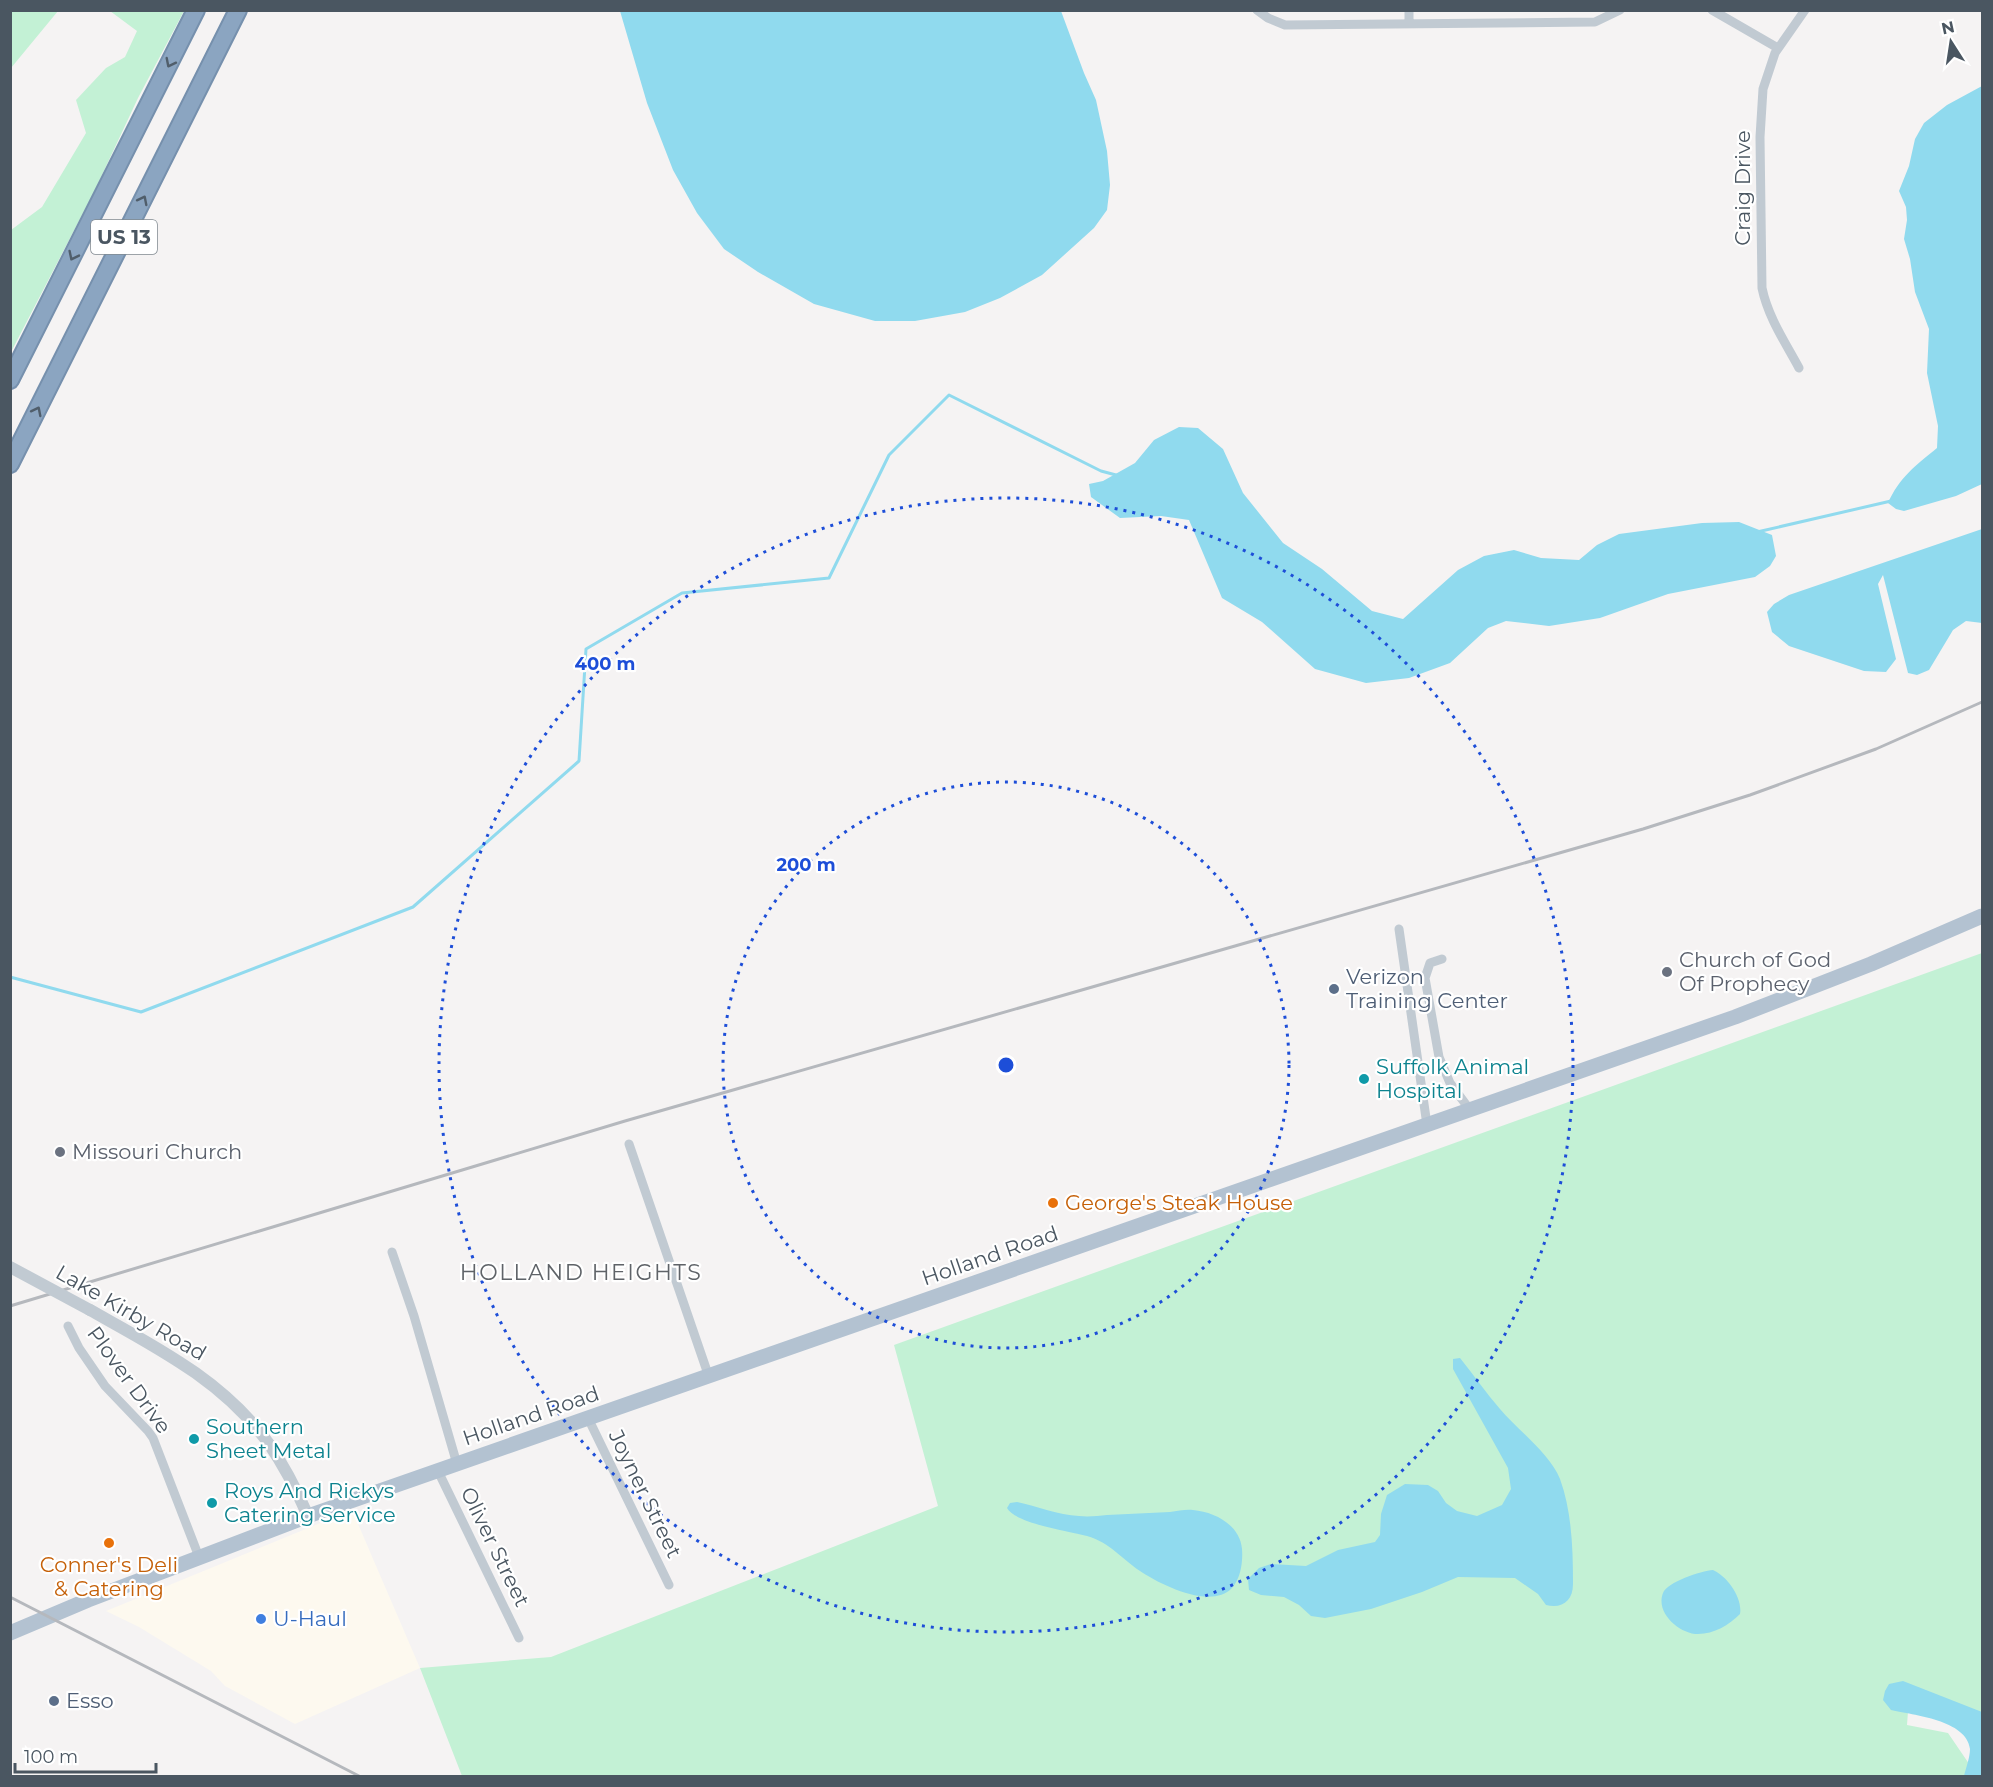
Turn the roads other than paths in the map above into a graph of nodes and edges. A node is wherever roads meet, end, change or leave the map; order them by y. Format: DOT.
graph roads {
  1 [pos="196,10"];
  2 [pos="238,10"];
  3 [pos="1257,10"];
  4 [pos="1409,10"];
  5 [pos="1620,10"];
  6 [pos="1712,10"];
  7 [pos="1804,10"];
  8 [pos="1409,24"];
  9 [pos="1778,48"];
  10 [pos="1799,368"];
  11 [pos="10,380"];
  12 [pos="10,464"];
  13 [pos="1983,916"];
  14 [pos="1399,929"];
  15 [pos="1442,959"];
  16 [pos="1470,1110"];
  17 [pos="1427,1125"];
  18 [pos="629,1144"];
  19 [pos="392,1252"];
  20 [pos="10,1267"];
  21 [pos="68,1326"];
  22 [pos="709,1377"];
  23 [pos="588,1418"];
  24 [pos="457,1464"];
  25 [pos="438,1471"];
  26 [pos="308,1516"];
  27 [pos="199,1557"];
  28 [pos="669,1585"];
  29 [pos="10,1634"];
  30 [pos="519,1638"];
  1 -- 11 [label="highway, US 13, one-way"];
  12 -- 2 [label="highway, US 13, one-way"];
  3 -- 8 [label="street"];
  4 -- 8 [label="street"];
  5 -- 8 [label="street"];
  6 -- 9 [label="street"];
  7 -- 9 [label="street, Craig Drive"];
  9 -- 10 [label="street, Craig Drive"];
  13 -- 16 [label="main road, Holland Road"];
  14 -- 17 [label="street"];
  15 -- 16 [label="street"];
  16 -- 17 [label="main road, Holland Road"];
  17 -- 22 [label="main road, Holland Road"];
  18 -- 22 [label="street"];
  19 -- 24 [label="street"];
  20 -- 26 [label="street, Lake Kirby Road, bridge"];
  21 -- 27 [label="street, Plover Drive"];
  22 -- 23 [label="main road, Holland Road"];
  23 -- 24 [label="main road, Holland Road"];
  23 -- 28 [label="street, Joyner Street"];
  24 -- 25 [label="main road, Holland Road"];
  25 -- 26 [label="main road, Holland Road"];
  25 -- 30 [label="street, Oliver Street"];
  26 -- 27 [label="main road, Holland Road"];
  27 -- 29 [label="main road, Holland Road"];
}
